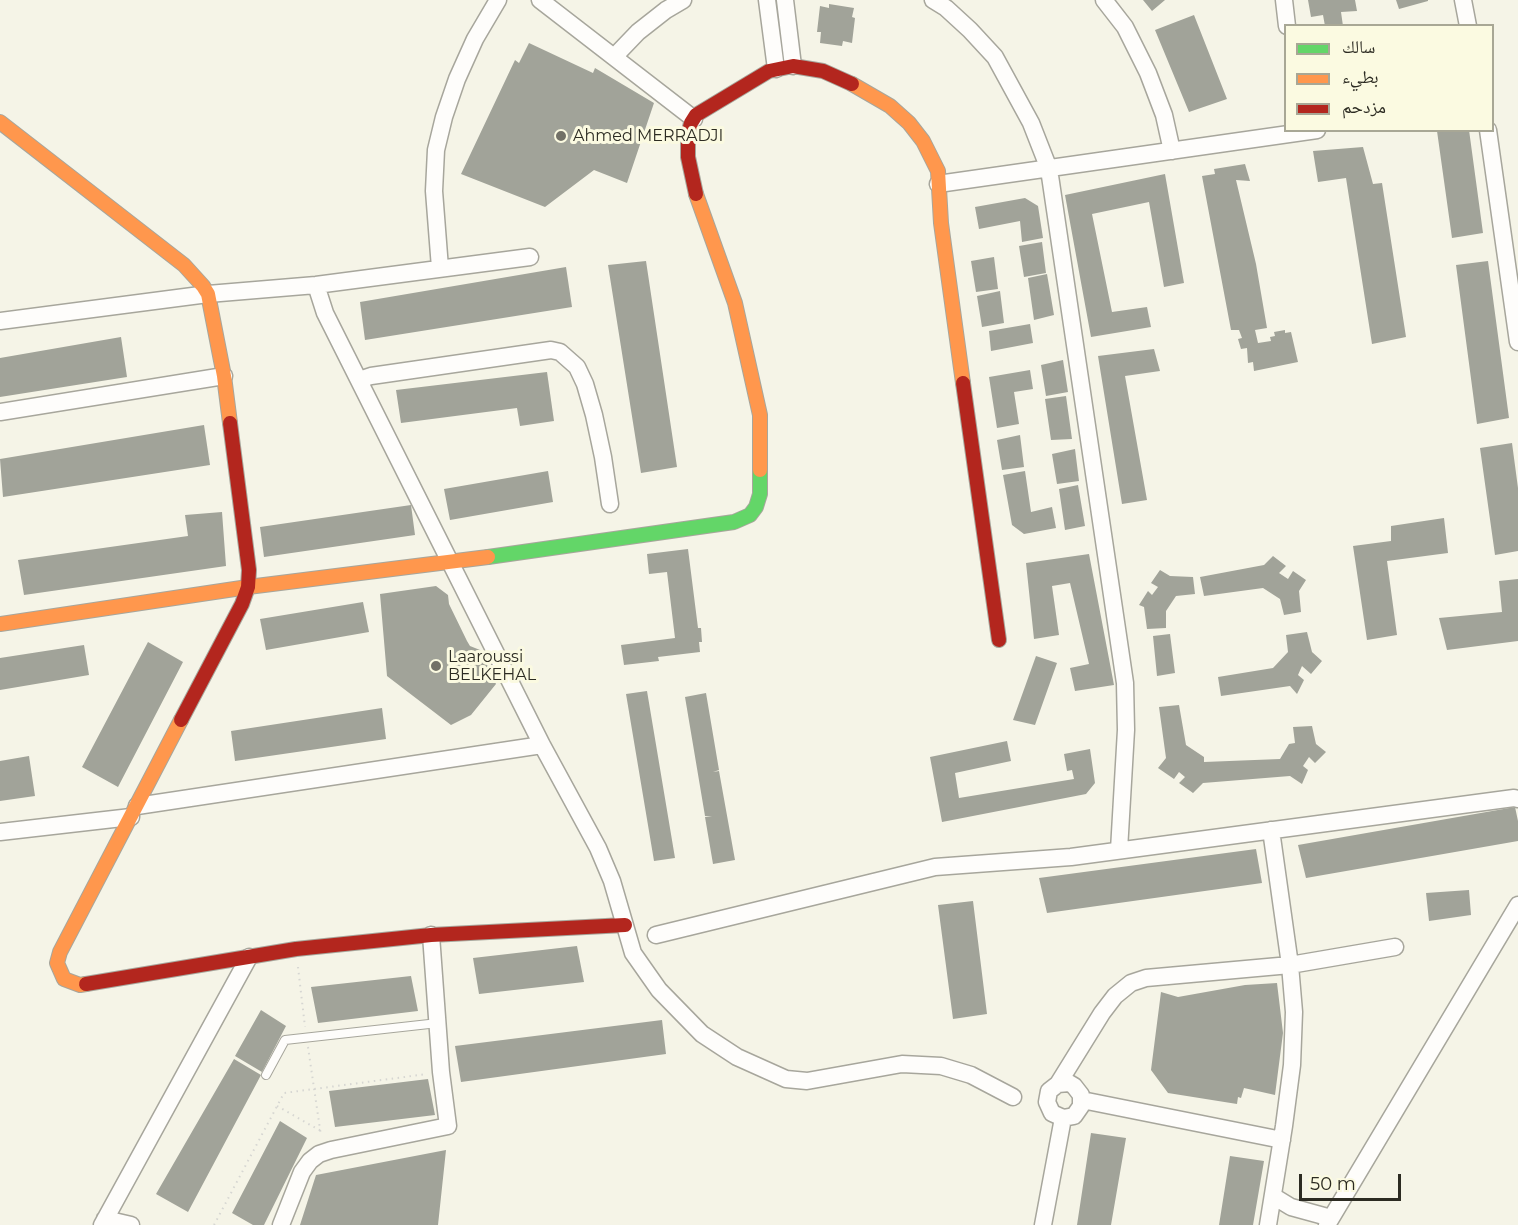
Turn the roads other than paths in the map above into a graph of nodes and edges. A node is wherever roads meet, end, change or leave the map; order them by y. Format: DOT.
graph roads {
  1 [pos="498,0"];
  2 [pos="540,0"];
  3 [pos="682,0"];
  4 [pos="767,0"];
  5 [pos="785,0"];
  6 [pos="933,0"];
  7 [pos="1104,0"];
  8 [pos="1284,0"];
  9 [pos="1463,0"];
  10 [pos="1287,24"];
  11 [pos="1468,24"];
  12 [pos="614,57"];
  13 [pos="793,66"];
  14 [pos="776,69"];
  15 [pos="694,119"];
  16 [pos="0,122"];
  17 [pos="1298,132"];
  18 [pos="1488,132"];
  19 [pos="1172,151"];
  20 [pos="1049,169"];
  21 [pos="938,184"];
  22 [pos="530,257"];
  23 [pos="440,268"];
  24 [pos="316,285"];
  25 [pos="208,294"];
  26 [pos="0,321"];
  27 [pos="1518,342"];
  28 [pos="224,376"];
  29 [pos="359,380"];
  30 [pos="0,412"];
  31 [pos="610,504"];
  32 [pos="450,562"];
  33 [pos="248,587"];
  34 [pos="0,624"];
  35 [pos="999,640"];
  36 [pos="542,744"];
  37 [pos="1518,799"];
  38 [pos="134,812"];
  39 [pos="1271,830"];
  40 [pos="0,832"];
  41 [pos="1119,850"];
  42 [pos="1518,905"];
  43 [pos="625,925"];
  44 [pos="431,935"];
  45 [pos="656,935"];
  46 [pos="1395,947"];
  47 [pos="249,957"];
  48 [pos="1290,965"];
  49 [pos="438,1023"];
  50 [pos="266,1075"];
  51 [pos="1058,1084"];
  52 [pos="1013,1097"];
  53 [pos="1082,1100"];
  54 [pos="1063,1118"];
  55 [pos="1282,1140"];
  56 [pos="1273,1196"];
  57 [pos="104,1222"];
  58 [pos="1329,1222"];
  59 [pos="131,1225"];
  60 [pos="281,1225"];
  61 [pos="1043,1225"];
  62 [pos="1268,1225"];
  1 -- 23 [label="street"];
  2 -- 12 [label="street"];
  3 -- 12 [label="street"];
  4 -- 14 [label="street"];
  5 -- 13 [label="street"];
  6 -- 20 [label="street"];
  7 -- 19 [label="street"];
  8 -- 10 [label="street"];
  9 -- 11 [label="street"];
  12 -- 15 [label="street"];
  13 -- 14 [label="street"];
  13 -- 21 [label="street"];
  14 -- 15 [label="street"];
  15 -- 32 [label="street"];
  16 -- 25 [label="street"];
  17 -- 19 [label="street"];
  18 -- 27 [label="street"];
  19 -- 20 [label="street"];
  20 -- 21 [label="street"];
  20 -- 41 [label="street"];
  21 -- 35 [label="street"];
  22 -- 23 [label="street"];
  23 -- 24 [label="street"];
  24 -- 25 [label="street"];
  24 -- 29 [label="street"];
  25 -- 26 [label="street"];
  25 -- 28 [label="street"];
  28 -- 30 [label="street"];
  28 -- 33 [label="street"];
  29 -- 31 [label="street"];
  29 -- 32 [label="street"];
  32 -- 33 [label="street"];
  32 -- 36 [label="street"];
  33 -- 34 [label="street"];
  33 -- 38 [label="street"];
  36 -- 38 [label="street"];
  36 -- 43 [label="street"];
  37 -- 39 [label="street"];
  38 -- 40 [label="street"];
  38 -- 47 [label="street"];
  39 -- 41 [label="street"];
  39 -- 48 [label="street"];
  41 -- 45 [label="street"];
  42 -- 58 [label="street"];
  43 -- 44 [label="street"];
  43 -- 52 [label="street"];
  44 -- 47 [label="street"];
  44 -- 49 [label="street"];
  46 -- 48 [label="street"];
  47 -- 57 [label="street"];
  48 -- 51 [label="street"];
  48 -- 55 [label="street"];
  49 -- 50 [label="lane"];
  49 -- 60 [label="street"];
  51 -- 53 [label="street"];
  51 -- 54 [label="street"];
  53 -- 54 [label="street"];
  53 -- 55 [label="street"];
  54 -- 61 [label="street"];
  55 -- 56 [label="street"];
  56 -- 58 [label="street"];
  56 -- 62 [label="street"];
  57 -- 59 [label="street"];
}
